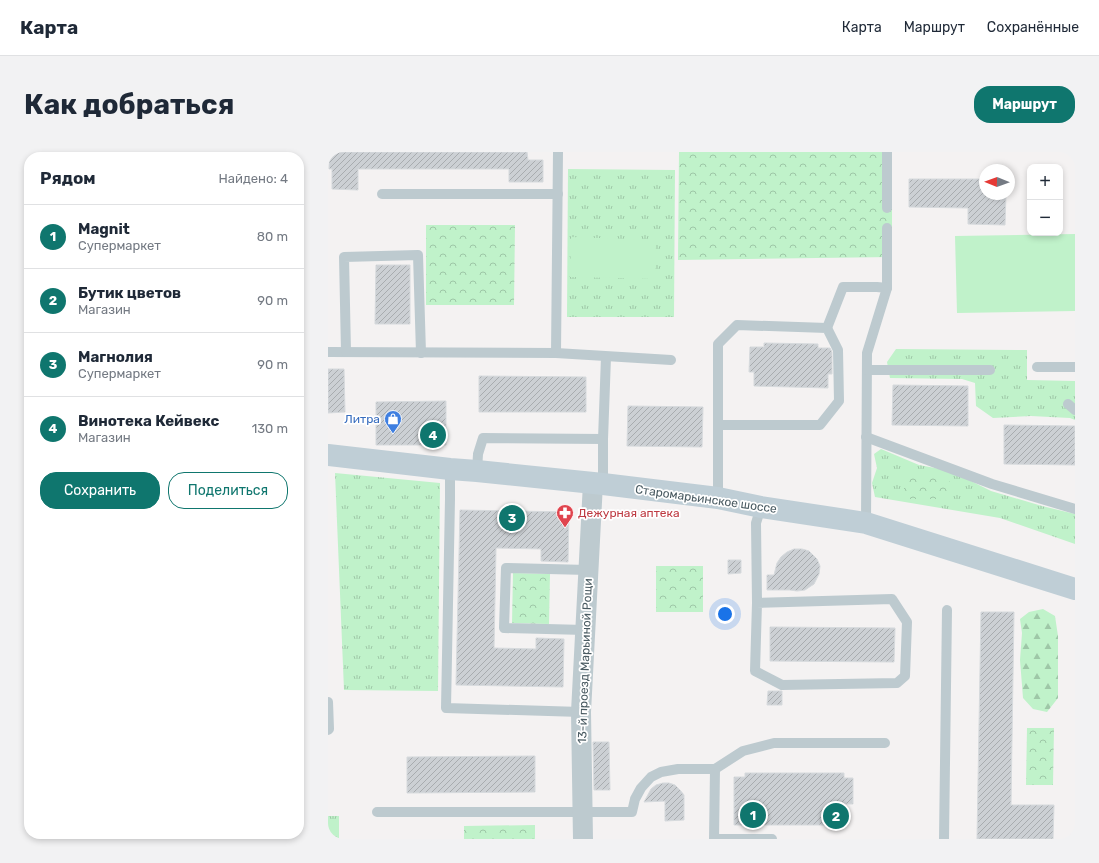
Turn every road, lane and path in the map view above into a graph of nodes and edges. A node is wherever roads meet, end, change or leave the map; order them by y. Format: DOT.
graph roads {
  1 [pos="558,152"];
  2 [pos="887,152"];
  3 [pos="382,194"];
  4 [pos="558,194"];
  5 [pos="887,208"];
  6 [pos="887,228"];
  7 [pos="887,288"];
  8 [pos="827,328"];
  9 [pos="328,352"];
  10 [pos="346,352"];
  11 [pos="421,353"];
  12 [pos="556,354"];
  13 [pos="606,357"];
  14 [pos="671,360"];
  15 [pos="1037,367"];
  16 [pos="1075,367"];
  17 [pos="867,370"];
  18 [pos="990,370"];
  19 [pos="718,425"];
  20 [pos="866,437"];
  21 [pos="603,440"];
  22 [pos="328,455"];
  23 [pos="450,469"];
  24 [pos="477,471"];
  25 [pos="598,484"];
  26 [pos="718,498"];
  27 [pos="761,507"];
  28 [pos="1075,509"];
  29 [pos="866,523"];
  30 [pos="588,570"];
  31 [pos="1075,589"];
  32 [pos="757,603"];
  33 [pos="947,610"];
  34 [pos="585,630"];
  35 [pos="328,702"];
  36 [pos="582,712"];
  37 [pos="328,730"];
  38 [pos="885,743"];
  39 [pos="715,769"];
  40 [pos="377,812"];
  41 [pos="583,812"];
  42 [pos="583,839"];
  43 [pos="772,839"];
  44 [pos="944,839"];
  1 -- 4 [label="lane"];
  2 -- 5 [label="lane"];
  3 -- 4 [label="lane"];
  4 -- 12 [label="lane"];
  6 -- 7 [label="lane"];
  7 -- 8 [label="lane"];
  7 -- 17 [label="lane"];
  8 -- 19 [label="lane"];
  8 -- 19 [label="lane"];
  9 -- 10 [label="lane"];
  10 -- 11 [label="lane"];
  10 -- 11 [label="lane"];
  11 -- 12 [label="lane"];
  12 -- 13 [label="lane"];
  13 -- 14 [label="lane"];
  13 -- 21 [label="lane"];
  15 -- 16 [label="lane"];
  17 -- 18 [label="lane"];
  17 -- 20 [label="lane"];
  19 -- 26 [label="lane"];
  20 -- 28 [label="lane"];
  20 -- 29 [label="lane"];
  21 -- 24 [label="lane"];
  21 -- 25 [label="lane"];
  22 -- 23 [label="street, Старомарьинское шоссе"];
  23 -- 24 [label="street, Старомарьинское шоссе"];
  23 -- 36 [label="lane"];
  24 -- 25 [label="street, Старомарьинское шоссе"];
  25 -- 26 [label="street, Старомарьинское шоссе"];
  25 -- 30 [label="street, 13-й проезд Марьиной Рощи"];
  26 -- 27 [label="street, Старомарьинское шоссе"];
  27 -- 29 [label="street, Старомарьинское шоссе"];
  27 -- 32 [label="lane"];
  29 -- 31 [label="street, Старомарьинское шоссе"];
  30 -- 34 [label="street, 13-й проезд Марьиной Рощи"];
  30 -- 34 [label="lane"];
  32 -- 32 [label="lane"];
  33 -- 44 [label="lane"];
  34 -- 36 [label="street, 13-й проезд Марьиной Рощи"];
  35 -- 37 [label="lane"];
  36 -- 41 [label="street, 13-й проезд Марьиной Рощи"];
  38 -- 39 [label="lane"];
  39 -- 41 [label="lane"];
  39 -- 43 [label="lane"];
  40 -- 41 [label="lane"];
  41 -- 42 [label="street, 13-й проезд Марьиной Рощи"];
}
